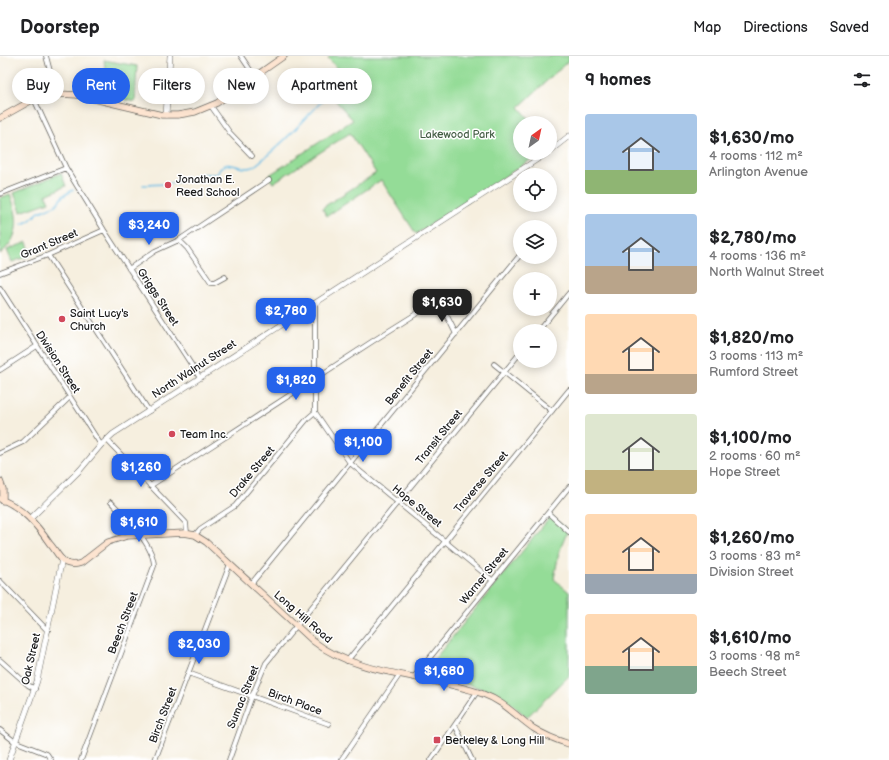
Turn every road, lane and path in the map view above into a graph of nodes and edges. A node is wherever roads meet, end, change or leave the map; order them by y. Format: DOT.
graph roads {
  1 [pos="46,56"];
  2 [pos="170,56"];
  3 [pos="241,56"];
  4 [pos="284,56"];
  5 [pos="49,68"];
  6 [pos="249,68"];
  7 [pos="267,68"];
  8 [pos="64,95"];
  9 [pos="25,104"];
  10 [pos="36,104"];
  11 [pos="214,104"];
  12 [pos="211,106"];
  13 [pos="166,115"];
  14 [pos="0,118"];
  15 [pos="569,136"];
  16 [pos="557,145"];
  17 [pos="252,156"];
  18 [pos="536,160"];
  19 [pos="66,168"];
  20 [pos="269,180"];
  21 [pos="0,194"];
  22 [pos="104,230"];
  23 [pos="179,240"];
  24 [pos="48,255"];
  25 [pos="513,264"];
  26 [pos="129,268"];
  27 [pos="0,274"];
  28 [pos="225,277"];
  29 [pos="0,288"];
  30 [pos="569,293"];
  31 [pos="315,303"];
  32 [pos="544,324"];
  33 [pos="456,334"];
  34 [pos="37,346"];
  35 [pos="513,361"];
  36 [pos="494,364"];
  37 [pos="0,370"];
  38 [pos="504,372"];
  39 [pos="200,378"];
  40 [pos="315,379"];
  41 [pos="569,390"];
  42 [pos="70,397"];
  43 [pos="149,411"];
  44 [pos="552,411"];
  45 [pos="315,412"];
  46 [pos="106,440"];
  47 [pos="101,445"];
  48 [pos="0,453"];
  49 [pos="350,463"];
  50 [pos="0,481"];
  51 [pos="150,486"];
  52 [pos="569,487"];
  53 [pos="2,500"];
  54 [pos="111,502"];
  55 [pos="398,502"];
  56 [pos="548,513"];
  57 [pos="30,519"];
  58 [pos="569,532"];
  59 [pos="187,533"];
  60 [pos="139,534"];
  61 [pos="195,535"];
  62 [pos="445,540"];
  63 [pos="62,559"];
  64 [pos="230,564"];
  65 [pos="492,580"];
  66 [pos="0,581"];
  67 [pos="252,584"];
  68 [pos="296,626"];
  69 [pos="48,631"];
  70 [pos="0,660"];
  71 [pos="347,661"];
  72 [pos="188,673"];
  73 [pos="400,674"];
  74 [pos="414,677"];
  75 [pos="35,689"];
  76 [pos="477,692"];
  77 [pos="252,696"];
  78 [pos="329,724"];
  79 [pos="455,725"];
  80 [pos="0,730"];
  81 [pos="16,742"];
  82 [pos="569,744"];
  83 [pos="9,760"];
  84 [pos="51,760"];
  85 [pos="81,760"];
  86 [pos="155,760"];
  87 [pos="229,760"];
  88 [pos="341,760"];
  89 [pos="431,760"];
  90 [pos="472,760"];
  1 -- 5 [label="street"];
  2 -- 13 [label="street"];
  3 -- 6 [label="street"];
  4 -- 7 [label="main road"];
  8 -- 13 [label="main road"];
  9 -- 14 [label="main road"];
  10 -- 19 [label="street, Griggs Street"];
  11 -- 12 [label="main road"];
  12 -- 13 [label="main road"];
  12 -- 17 [label="street"];
  15 -- 16 [label="street"];
  18 -- 31 [label="street, North Walnut Street"];
  19 -- 21 [label="street"];
  19 -- 22 [label="street, Griggs Street"];
  20 -- 23 [label="street"];
  22 -- 24 [label="street, Grant Street"];
  22 -- 26 [label="street, Griggs Street"];
  23 -- 26 [label="street"];
  23 -- 28 [label="street"];
  24 -- 27 [label="street, Grant Street"];
  24 -- 43 [label="street"];
  25 -- 33 [label="street, Benefit Street"];
  26 -- 39 [label="street, Griggs Street"];
  29 -- 34 [label="street, Division Street"];
  30 -- 32 [label="street"];
  31 -- 39 [label="street, North Walnut Street"];
  31 -- 40 [label="street"];
  33 -- 40 [label="street"];
  33 -- 49 [label="street, Benefit Street"];
  34 -- 37 [label="street"];
  34 -- 42 [label="street, Division Street"];
  35 -- 38 [label="street, Transit Street"];
  36 -- 38 [label="street"];
  38 -- 44 [label="street"];
  38 -- 55 [label="street, Transit Street"];
  39 -- 43 [label="street, North Walnut Street"];
  40 -- 45 [label="street"];
  40 -- 51 [label="street"];
  41 -- 44 [label="street, Traverse Street"];
  42 -- 47 [label="street, Division Street"];
  42 -- 48 [label="street"];
  43 -- 46 [label="street, North Walnut Street"];
  44 -- 62 [label="street, Traverse Street"];
  45 -- 49 [label="street, Hope Street"];
  45 -- 61 [label="street, Drake Street"];
  46 -- 47 [label="street, North Walnut Street"];
  46 -- 51 [label="street"];
  47 -- 57 [label="street, North Walnut Street"];
  49 -- 55 [label="street, Hope Street"];
  49 -- 67 [label="street, Benefit Street"];
  50 -- 53 [label="main road"];
  51 -- 59 [label="street"];
  52 -- 56 [label="street, Warner Street"];
  53 -- 57 [label="main road"];
  54 -- 60 [label="street, Beech Street"];
  55 -- 62 [label="street, Hope Street"];
  55 -- 68 [label="street, Transit Street"];
  56 -- 58 [label="street"];
  56 -- 65 [label="street, Warner Street"];
  57 -- 63 [label="main road"];
  59 -- 60 [label="main road, Long Hill Road"];
  59 -- 61 [label="main road, Long Hill Road"];
  60 -- 63 [label="main road, Long Hill Road"];
  60 -- 85 [label="street, Beech Street"];
  61 -- 64 [label="main road, Long Hill Road"];
  62 -- 65 [label="street, Hope Street"];
  62 -- 71 [label="street, Traverse Street"];
  63 -- 69 [label="street, Oak Street"];
  64 -- 67 [label="main road, Long Hill Road"];
  64 -- 72 [label="street, Birch Street"];
  65 -- 74 [label="street, Warner Street"];
  66 -- 69 [label="street"];
  67 -- 68 [label="main road, Long Hill Road"];
  68 -- 71 [label="main road, Long Hill Road"];
  68 -- 77 [label="street, Sumac Street"];
  69 -- 75 [label="street, Oak Street"];
  70 -- 75 [label="street"];
  71 -- 73 [label="main road, Long Hill Road"];
  72 -- 77 [label="street, Birch Place"];
  72 -- 86 [label="street, Birch Street"];
  73 -- 74 [label="main road, Long Hill Road"];
  73 -- 88 [label="street"];
  74 -- 76 [label="main road, Long Hill Road"];
  75 -- 81 [label="street, Oak Street"];
  76 -- 79 [label="street"];
  76 -- 82 [label="main road, Long Hill Road"];
  77 -- 78 [label="street, Birch Place"];
  77 -- 87 [label="street, Sumac Street"];
  79 -- 89 [label="street"];
  79 -- 90 [label="street"];
  80 -- 81 [label="street"];
  81 -- 83 [label="street, Oak Street"];
  81 -- 84 [label="street"];
}
